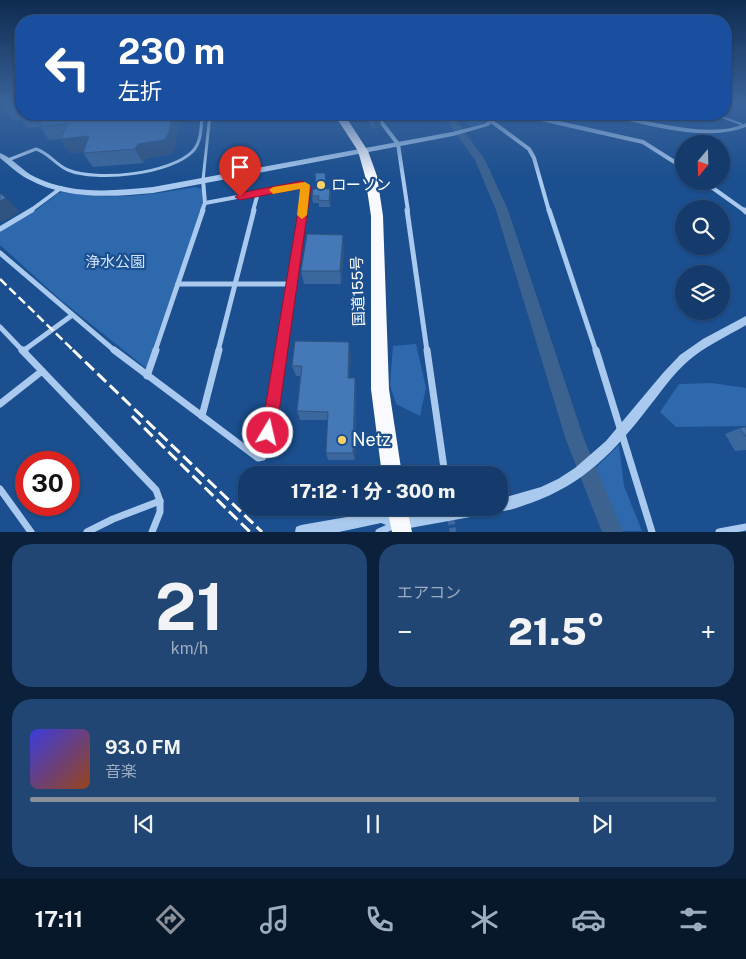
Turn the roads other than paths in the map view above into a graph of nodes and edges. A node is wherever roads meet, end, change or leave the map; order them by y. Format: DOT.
graph roads {
  1 [pos="200,129"];
  2 [pos="208,129"];
  3 [pos="349,129"];
  4 [pos="386,129"];
  5 [pos="472,129"];
  6 [pos="501,129"];
  7 [pos="585,129"];
  8 [pos="697,129"];
  9 [pos="738,129"];
  10 [pos="398,144"];
  11 [pos="363,150"];
  12 [pos="0,155"];
  13 [pos="8,160"];
  14 [pos="675,162"];
  15 [pos="203,180"];
  16 [pos="61,188"];
  17 [pos="715,190"];
  18 [pos="258,193"];
  19 [pos="205,203"];
  20 [pos="746,212"];
  21 [pos="0,229"];
  22 [pos="0,253"];
  23 [pos="178,284"];
  24 [pos="234,284"];
  25 [pos="291,284"];
  26 [pos="71,316"];
  27 [pos="746,320"];
  28 [pos="0,327"];
  29 [pos="23,351"];
  30 [pos="42,371"];
  31 [pos="147,376"];
  32 [pos="0,404"];
  33 [pos="202,416"];
  34 [pos="621,434"];
  35 [pos="599,456"];
  36 [pos="391,466"];
  37 [pos="444,466"];
  38 [pos="577,476"];
  39 [pos="0,489"];
  40 [pos="160,501"];
  41 [pos="508,503"];
  42 [pos="433,516"];
  43 [pos="399,521"];
  44 [pos="746,527"];
  45 [pos="154,529"];
  46 [pos="31,532"];
  47 [pos="87,532"];
  48 [pos="301,532"];
  49 [pos="379,532"];
  50 [pos="652,532"];
  51 [pos="720,532"];
  1 -- 13 [label="lane"];
  2 -- 15 [label="lane"];
  3 -- 11 [label="highway, 国道155号"];
  4 -- 10 [label="street"];
  5 -- 10 [label="street"];
  6 -- 34 [label="street"];
  7 -- 14 [label="street"];
  8 -- 9 [label="street"];
  10 -- 11 [label="street"];
  10 -- 37 [label="street"];
  11 -- 15 [label="street"];
  11 -- 36 [label="highway, 国道155号"];
  12 -- 13 [label="street"];
  13 -- 16 [label="street"];
  15 -- 16 [label="street"];
  15 -- 19 [label="street"];
  16 -- 21 [label="street"];
  17 -- 20 [label="street"];
  18 -- 19 [label="street"];
  18 -- 24 [label="street"];
  18 -- 25 [label="street"];
  19 -- 23 [label="street"];
  22 -- 26 [label="street"];
  23 -- 24 [label="street"];
  23 -- 31 [label="street"];
  24 -- 25 [label="street"];
  24 -- 33 [label="street"];
  25 -- 33 [label="street"];
  26 -- 29 [label="street"];
  26 -- 31 [label="street"];
  27 -- 34 [label="street"];
  28 -- 29 [label="street"];
  29 -- 30 [label="street"];
  30 -- 32 [label="street"];
  30 -- 40 [label="street"];
  31 -- 33 [label="street"];
  34 -- 35 [label="street"];
  34 -- 50 [label="street"];
  35 -- 38 [label="street"];
  38 -- 41 [label="street"];
  39 -- 46 [label="street"];
  40 -- 45 [label="street"];
  40 -- 47 [label="street"];
  42 -- 43 [label="street"];
  43 -- 48 [label="street"];
  43 -- 49 [label="street"];
  44 -- 51 [label="street"];
}
